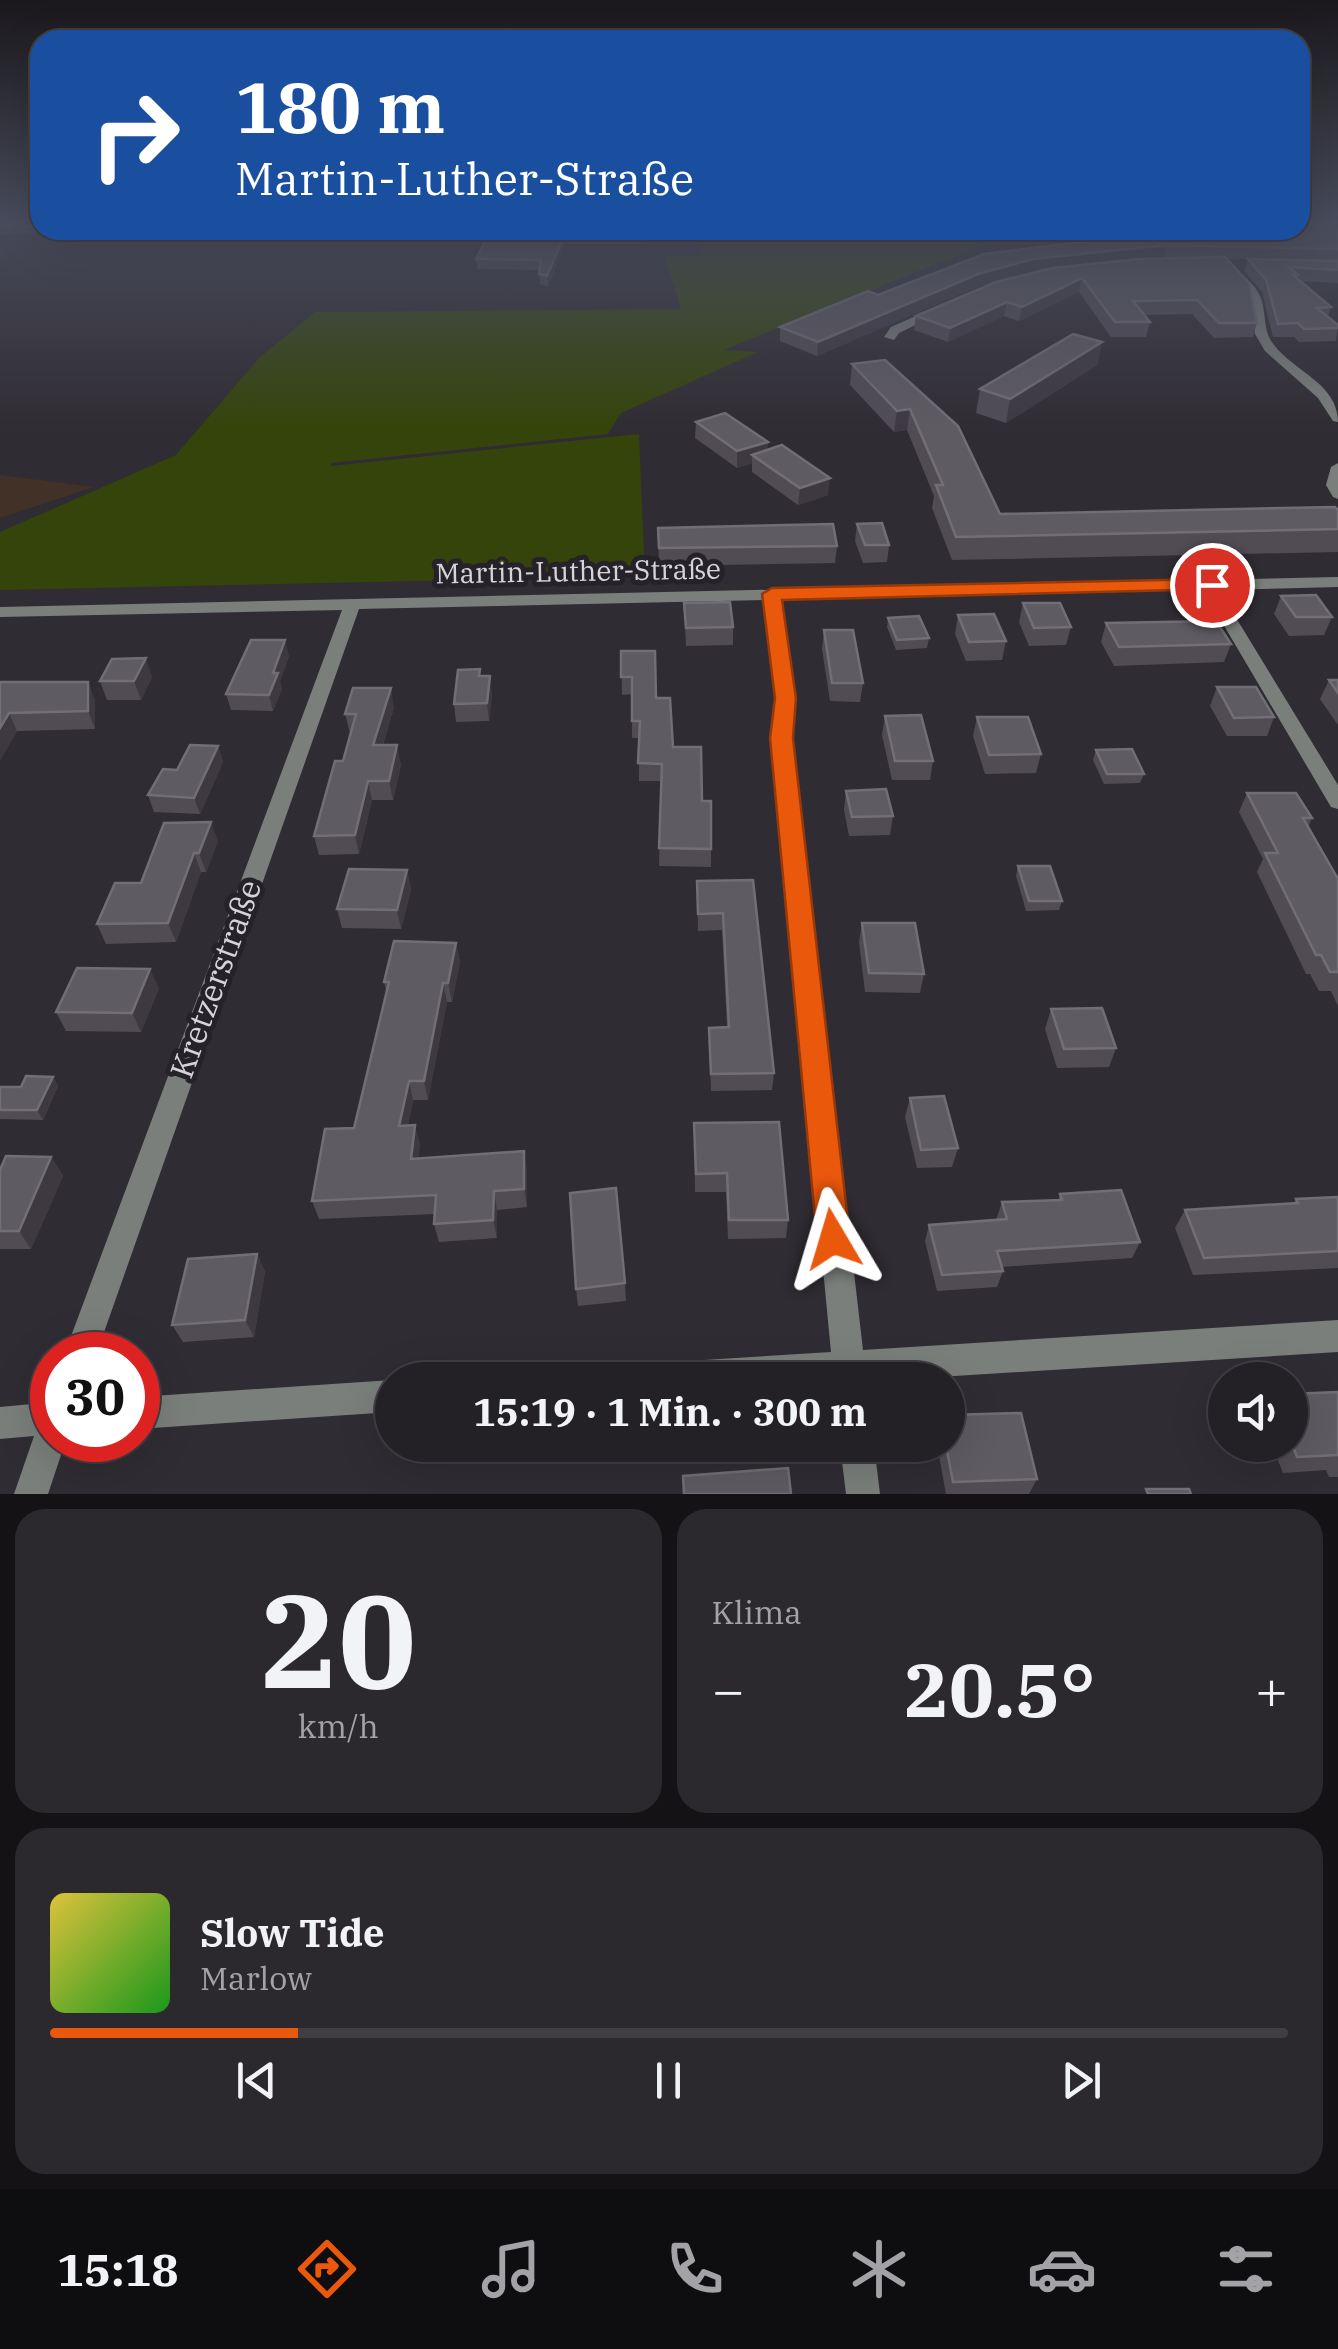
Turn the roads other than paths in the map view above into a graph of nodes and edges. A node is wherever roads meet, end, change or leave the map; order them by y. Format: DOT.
graph roads {
  1 [pos="1252,291"];
  2 [pos="958,302"];
  3 [pos="890,337"];
  4 [pos="1338,418"];
  5 [pos="1338,467"];
  6 [pos="1338,494"];
  7 [pos="1338,582"];
  8 [pos="1208,585"];
  9 [pos="772,594"];
  10 [pos="354,603"];
  11 [pos="0,612"];
  12 [pos="1338,802"];
  13 [pos="88,1332"];
  14 [pos="1338,1336"];
  15 [pos="848,1362"];
  16 [pos="965,1364"];
  17 [pos="375,1397"];
  18 [pos="160,1412"];
  19 [pos="30,1420"];
  20 [pos="0,1423"];
  21 [pos="42,1462"];
  22 [pos="859,1462"];
  23 [pos="31,1494"];
  24 [pos="863,1494"];
  1 -- 4 [label="street"];
  2 -- 3 [label="street"];
  5 -- 6 [label="street"];
  7 -- 8 [label="street, Martin-Luther-Straße"];
  8 -- 9 [label="street, Martin-Luther-Straße"];
  8 -- 12 [label="street"];
  9 -- 10 [label="street, Martin-Luther-Straße"];
  9 -- 15 [label="street"];
  10 -- 11 [label="street, Martin-Luther-Straße"];
  10 -- 13 [label="street, Kretzerstraße"];
  14 -- 16 [label="street"];
  17 -- 18 [label="street"];
  19 -- 20 [label="street"];
  21 -- 23 [label="street"];
  22 -- 24 [label="street"];
}
